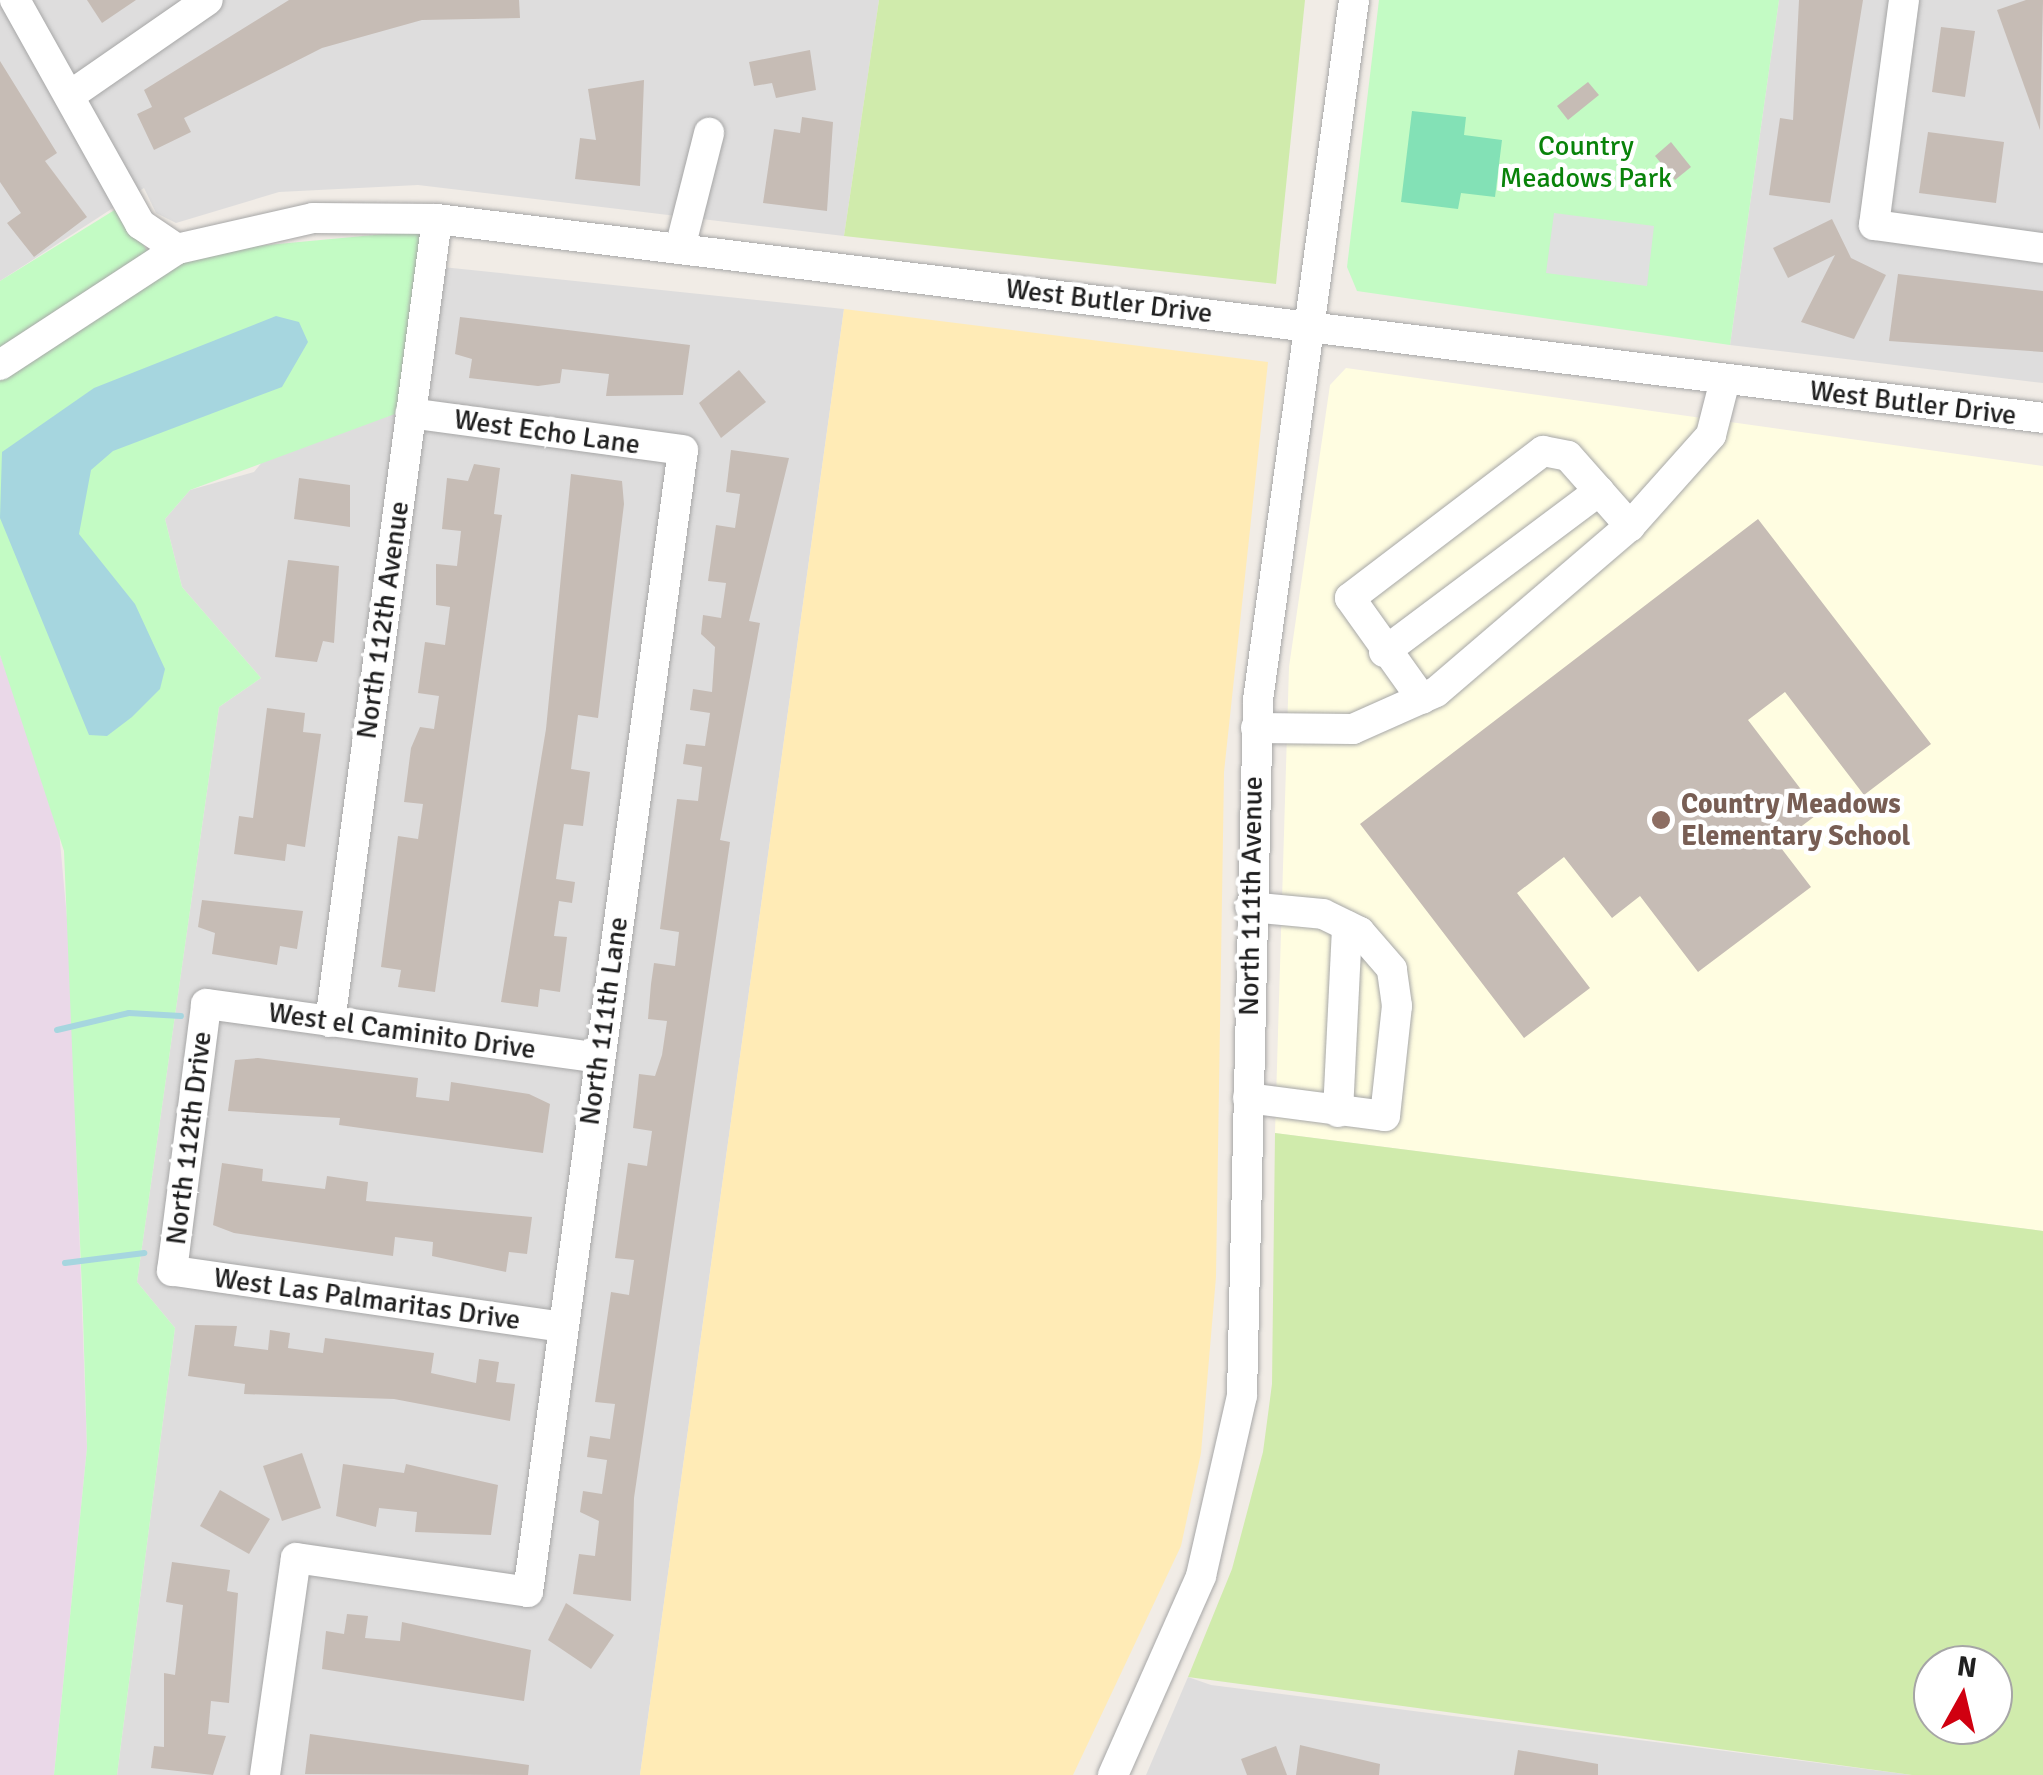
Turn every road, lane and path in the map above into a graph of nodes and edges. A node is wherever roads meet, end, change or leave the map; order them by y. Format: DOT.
graph roads {
  1 [pos="15,0"];
  2 [pos="208,0"];
  3 [pos="1354,0"];
  4 [pos="1904,0"];
  5 [pos="72,94"];
  6 [pos="708,133"];
  7 [pos="437,219"];
  8 [pos="680,248"];
  9 [pos="2043,248"];
  10 [pos="177,249"];
  11 [pos="1307,326"];
  12 [pos="0,365"];
  13 [pos="1724,380"];
  14 [pos="410,413"];
  15 [pos="2043,418"];
  16 [pos="684,450"];
  17 [pos="1599,491"];
  18 [pos="1630,526"];
  19 [pos="1384,652"];
  20 [pos="1422,700"];
  21 [pos="1256,728"];
  22 [pos="1250,907"];
  23 [pos="1347,926"];
  24 [pos="206,1004"];
  25 [pos="330,1022"];
  26 [pos="599,1058"];
  27 [pos="1248,1098"];
  28 [pos="1338,1112"];
  29 [pos="172,1272"];
  30 [pos="563,1327"];
  31 [pos="265,1775"];
  32 [pos="1113,1775"];
  1 -- 5 [label="street"];
  2 -- 5 [label="street"];
  3 -- 11 [label="street, North 111th Avenue"];
  4 -- 9 [label="street"];
  5 -- 10 [label="street"];
  6 -- 8 [label="street"];
  7 -- 8 [label="street, West Butler Drive"];
  7 -- 10 [label="street, West Butler Drive"];
  7 -- 14 [label="street, North 112th Avenue"];
  8 -- 11 [label="street, West Butler Drive"];
  10 -- 12 [label="street"];
  11 -- 13 [label="street, West Butler Drive"];
  11 -- 21 [label="street, North 111th Avenue"];
  13 -- 15 [label="street, West Butler Drive"];
  13 -- 18 [label="street"];
  14 -- 16 [label="street, West Echo Lane"];
  14 -- 25 [label="street, North 112th Avenue"];
  16 -- 26 [label="street, North 111th Lane"];
  17 -- 18 [label="street"];
  17 -- 19 [label="street"];
  17 -- 19 [label="street"];
  18 -- 20 [label="street"];
  19 -- 20 [label="street"];
  20 -- 21 [label="street"];
  21 -- 22 [label="street, North 111th Avenue"];
  22 -- 23 [label="street"];
  22 -- 27 [label="street, North 111th Avenue"];
  23 -- 28 [label="street"];
  23 -- 28 [label="street"];
  24 -- 25 [label="street, West el Caminito Drive"];
  24 -- 29 [label="street, North 112th Drive"];
  25 -- 26 [label="street, West el Caminito Drive"];
  26 -- 30 [label="street, North 111th Lane"];
  27 -- 28 [label="street"];
  27 -- 32 [label="street, North 111th Avenue"];
  29 -- 30 [label="street, West Las Palmaritas Drive"];
  30 -- 31 [label="street, North 111th Lane"];
}
